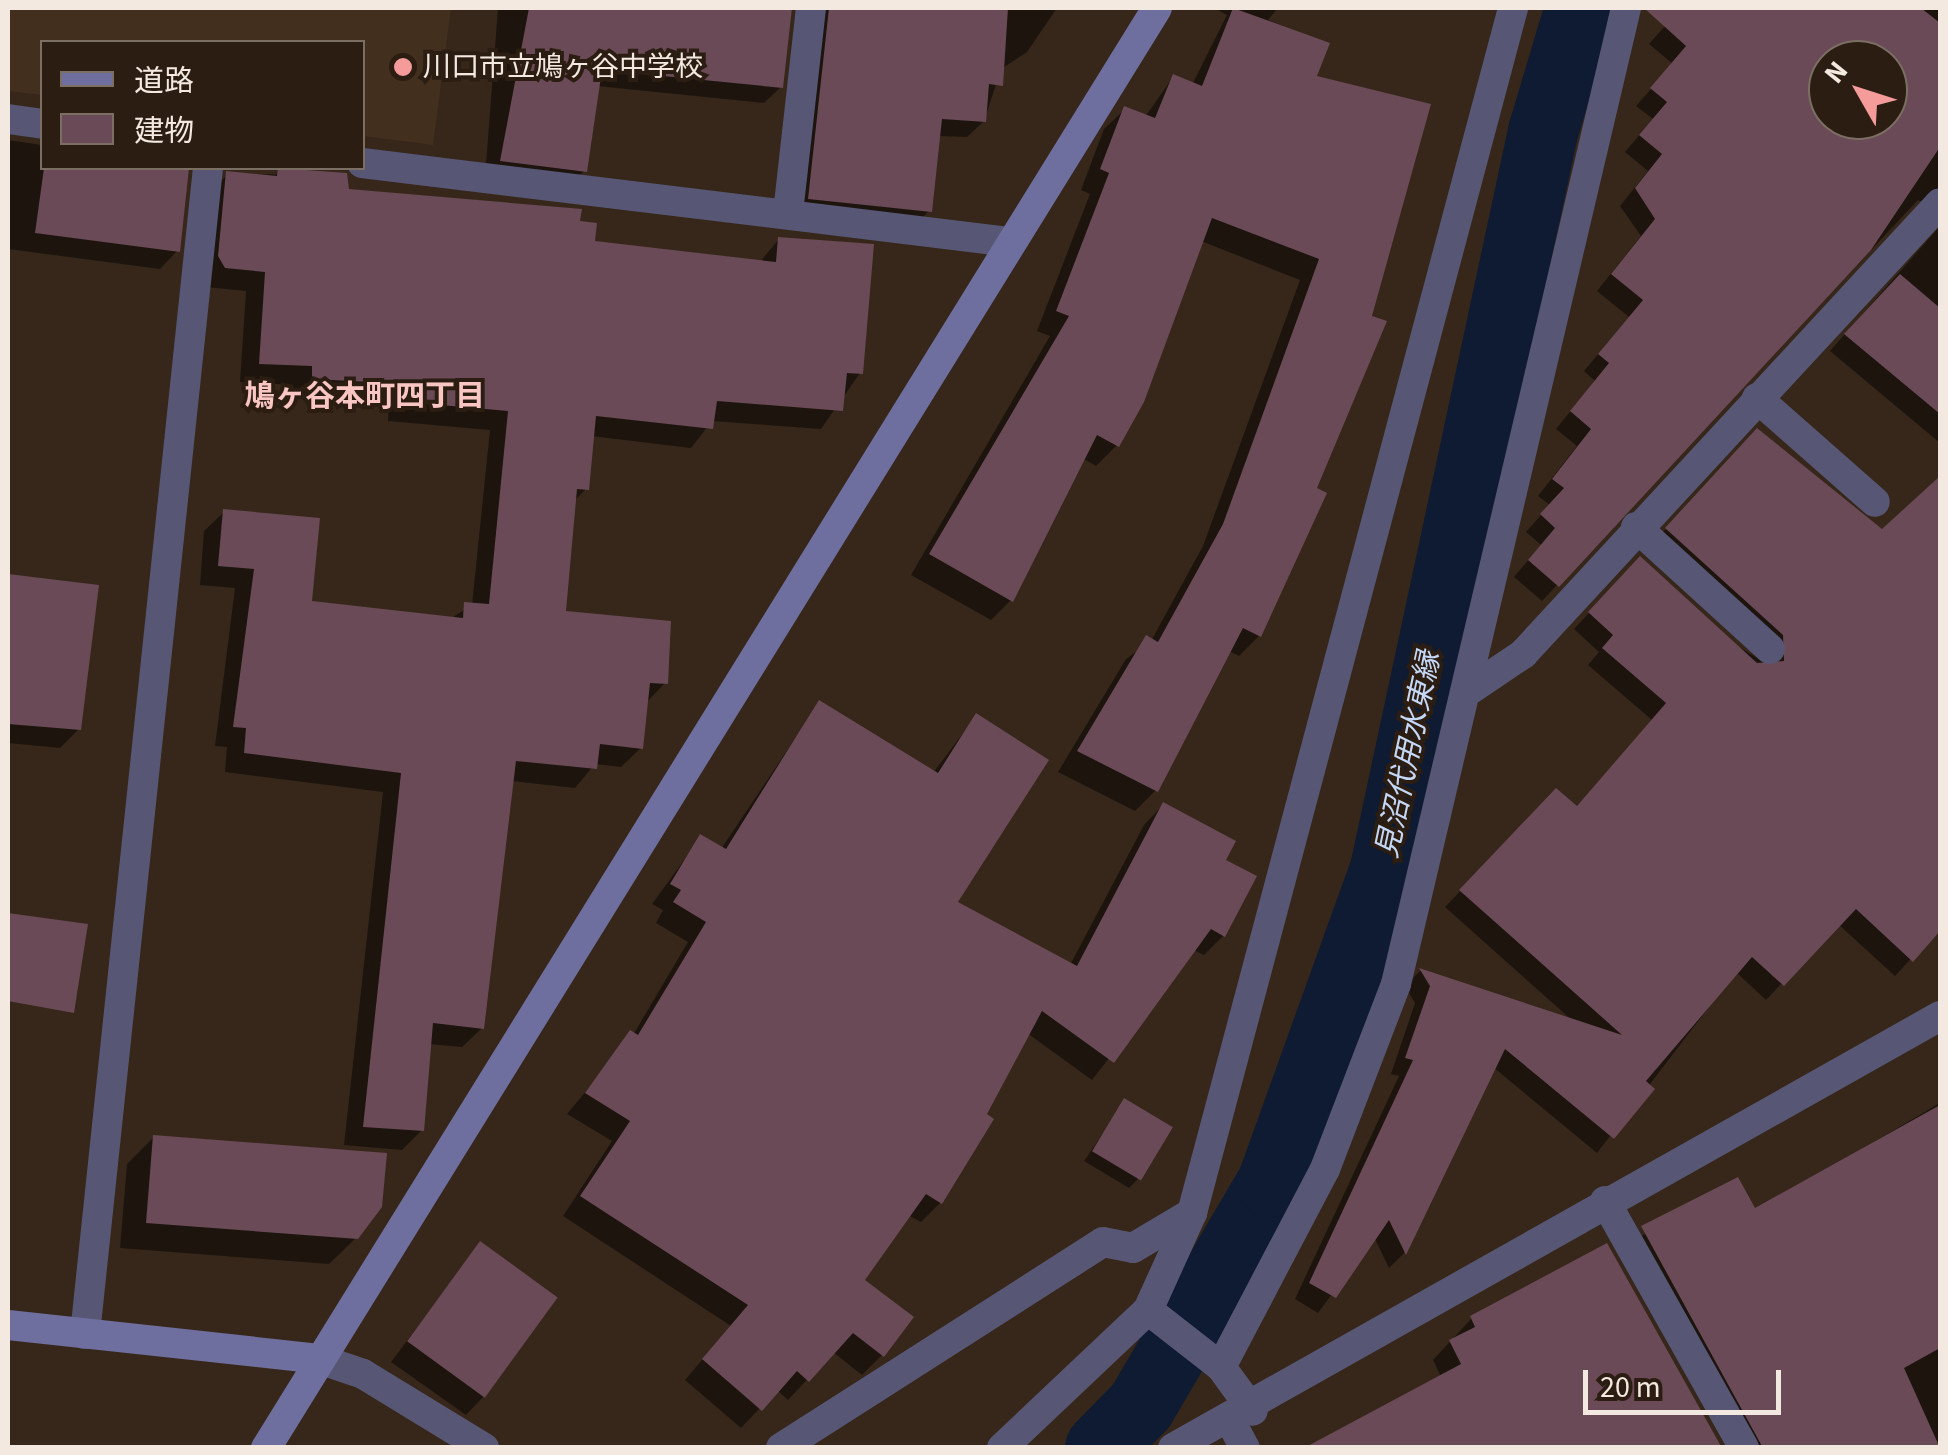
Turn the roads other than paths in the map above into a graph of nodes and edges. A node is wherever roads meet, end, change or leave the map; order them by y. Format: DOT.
graph roads {
  1 [pos="811,8"];
  2 [pos="1157,8"];
  3 [pos="1513,8"];
  4 [pos="1626,8"];
  5 [pos="8,119"];
  6 [pos="40,124"];
  7 [pos="365,162"];
  8 [pos="208,170"];
  9 [pos="1940,204"];
  10 [pos="788,213"];
  11 [pos="1010,242"];
  12 [pos="1757,398"];
  13 [pos="1875,502"];
  14 [pos="1636,528"];
  15 [pos="1770,649"];
  16 [pos="1471,689"];
  17 [pos="1940,1016"];
  18 [pos="1606,1201"];
  19 [pos="1192,1213"];
  20 [pos="1148,1310"];
  21 [pos="8,1325"];
  22 [pos="86,1334"];
  23 [pos="319,1359"];
  24 [pos="1222,1367"];
  25 [pos="1243,1427"];
  26 [pos="266,1448"];
  27 [pos="484,1448"];
  28 [pos="781,1448"];
  29 [pos="1002,1448"];
  30 [pos="1174,1448"];
  31 [pos="1744,1448"];
  1 -- 10 [label="street"];
  2 -- 11 [label="street"];
  3 -- 19 [label="street"];
  4 -- 16 [label="street"];
  5 -- 6 [label="street"];
  7 -- 10 [label="street"];
  8 -- 22 [label="street"];
  9 -- 12 [label="street"];
  10 -- 11 [label="street"];
  11 -- 23 [label="street"];
  12 -- 13 [label="street"];
  12 -- 14 [label="street"];
  14 -- 15 [label="street"];
  14 -- 16 [label="street"];
  16 -- 24 [label="street"];
  17 -- 18 [label="street"];
  18 -- 25 [label="street"];
  18 -- 31 [label="street"];
  19 -- 20 [label="street"];
  19 -- 28 [label="street"];
  20 -- 24 [label="street"];
  20 -- 29 [label="street"];
  21 -- 22 [label="street"];
  22 -- 23 [label="street"];
  23 -- 26 [label="street"];
  23 -- 27 [label="street"];
  24 -- 25 [label="street"];
  25 -- 30 [label="street"];
}
